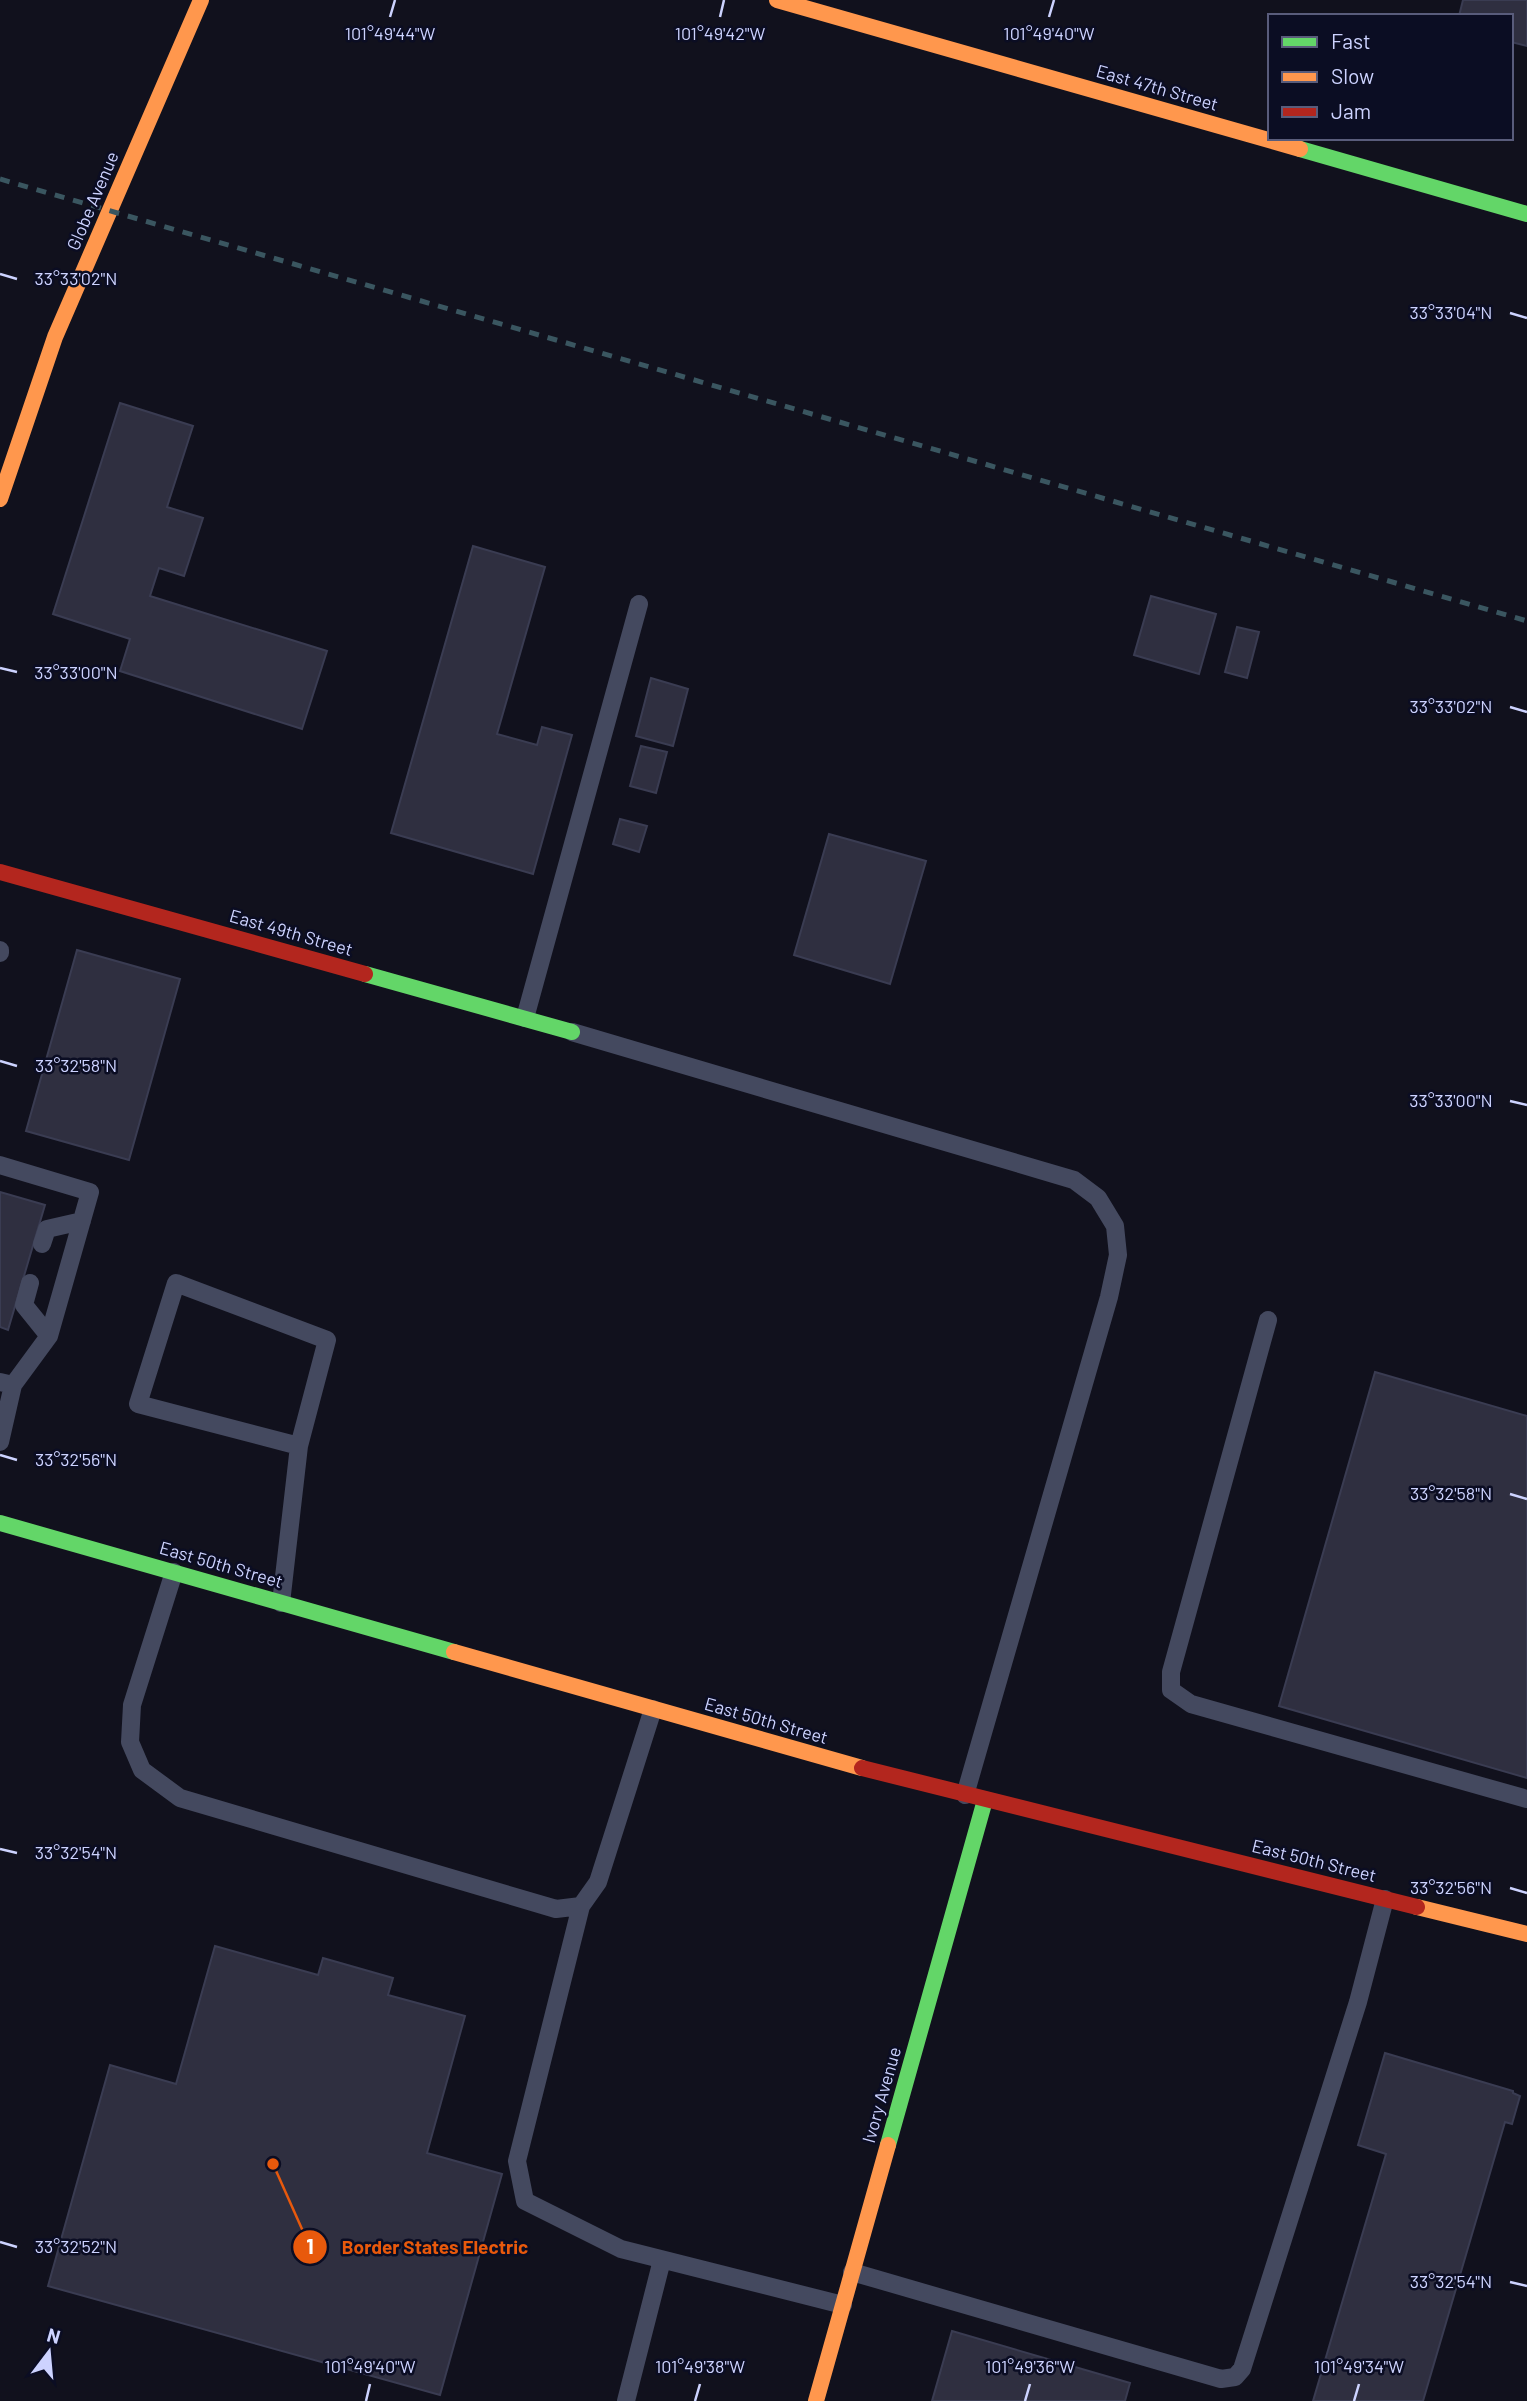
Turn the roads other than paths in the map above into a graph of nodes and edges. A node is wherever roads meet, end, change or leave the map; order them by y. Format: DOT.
graph roads {
  1 [pos="201,0"];
  2 [pos="777,0"];
  3 [pos="1527,214"];
  4 [pos="0,499"];
  5 [pos="639,604"];
  6 [pos="0,872"];
  7 [pos="524,1018"];
  8 [pos="572,1032"];
  9 [pos="0,1165"];
  10 [pos="82,1221"];
  11 [pos="42,1244"];
  12 [pos="30,1283"];
  13 [pos="1268,1320"];
  14 [pos="49,1336"];
  15 [pos="7,1383"];
  16 [pos="0,1442"];
  17 [pos="299,1446"];
  18 [pos="0,1523"];
  19 [pos="174,1572"];
  20 [pos="281,1602"];
  21 [pos="653,1709"];
  22 [pos="965,1795"];
  23 [pos="1527,1798"];
  24 [pos="985,1800"];
  25 [pos="1385,1899"];
  26 [pos="581,1906"];
  27 [pos="1527,1934"];
  28 [pos="662,2260"];
  29 [pos="852,2272"];
  30 [pos="843,2305"];
  31 [pos="626,2401"];
  32 [pos="816,2401"];
  1 -- 4 [label="street, Globe Avenue"];
  2 -- 3 [label="street, East 47th Street"];
  5 -- 7 [label="lane"];
  6 -- 7 [label="street, East 49th Street"];
  7 -- 8 [label="street, East 49th Street"];
  8 -- 22 [label="lane"];
  9 -- 10 [label="lane"];
  10 -- 11 [label="lane"];
  10 -- 14 [label="lane"];
  12 -- 14 [label="lane"];
  13 -- 23 [label="lane"];
  14 -- 15 [label="lane"];
  15 -- 16 [label="lane"];
  17 -- 17 [label="lane"];
  17 -- 20 [label="lane"];
  18 -- 19 [label="street, East 50th Street"];
  19 -- 20 [label="street, East 50th Street"];
  19 -- 26 [label="lane"];
  20 -- 21 [label="street, East 50th Street"];
  21 -- 22 [label="street, East 50th Street"];
  21 -- 26 [label="lane"];
  22 -- 24 [label="street, East 50th Street"];
  24 -- 25 [label="street, East 50th Street"];
  24 -- 29 [label="street, Ivory Avenue"];
  25 -- 27 [label="street, East 50th Street"];
  25 -- 29 [label="lane"];
  26 -- 28 [label="lane"];
  28 -- 30 [label="lane"];
  28 -- 31 [label="lane"];
  29 -- 30 [label="street, Ivory Avenue"];
  30 -- 32 [label="street, Ivory Avenue"];
}
